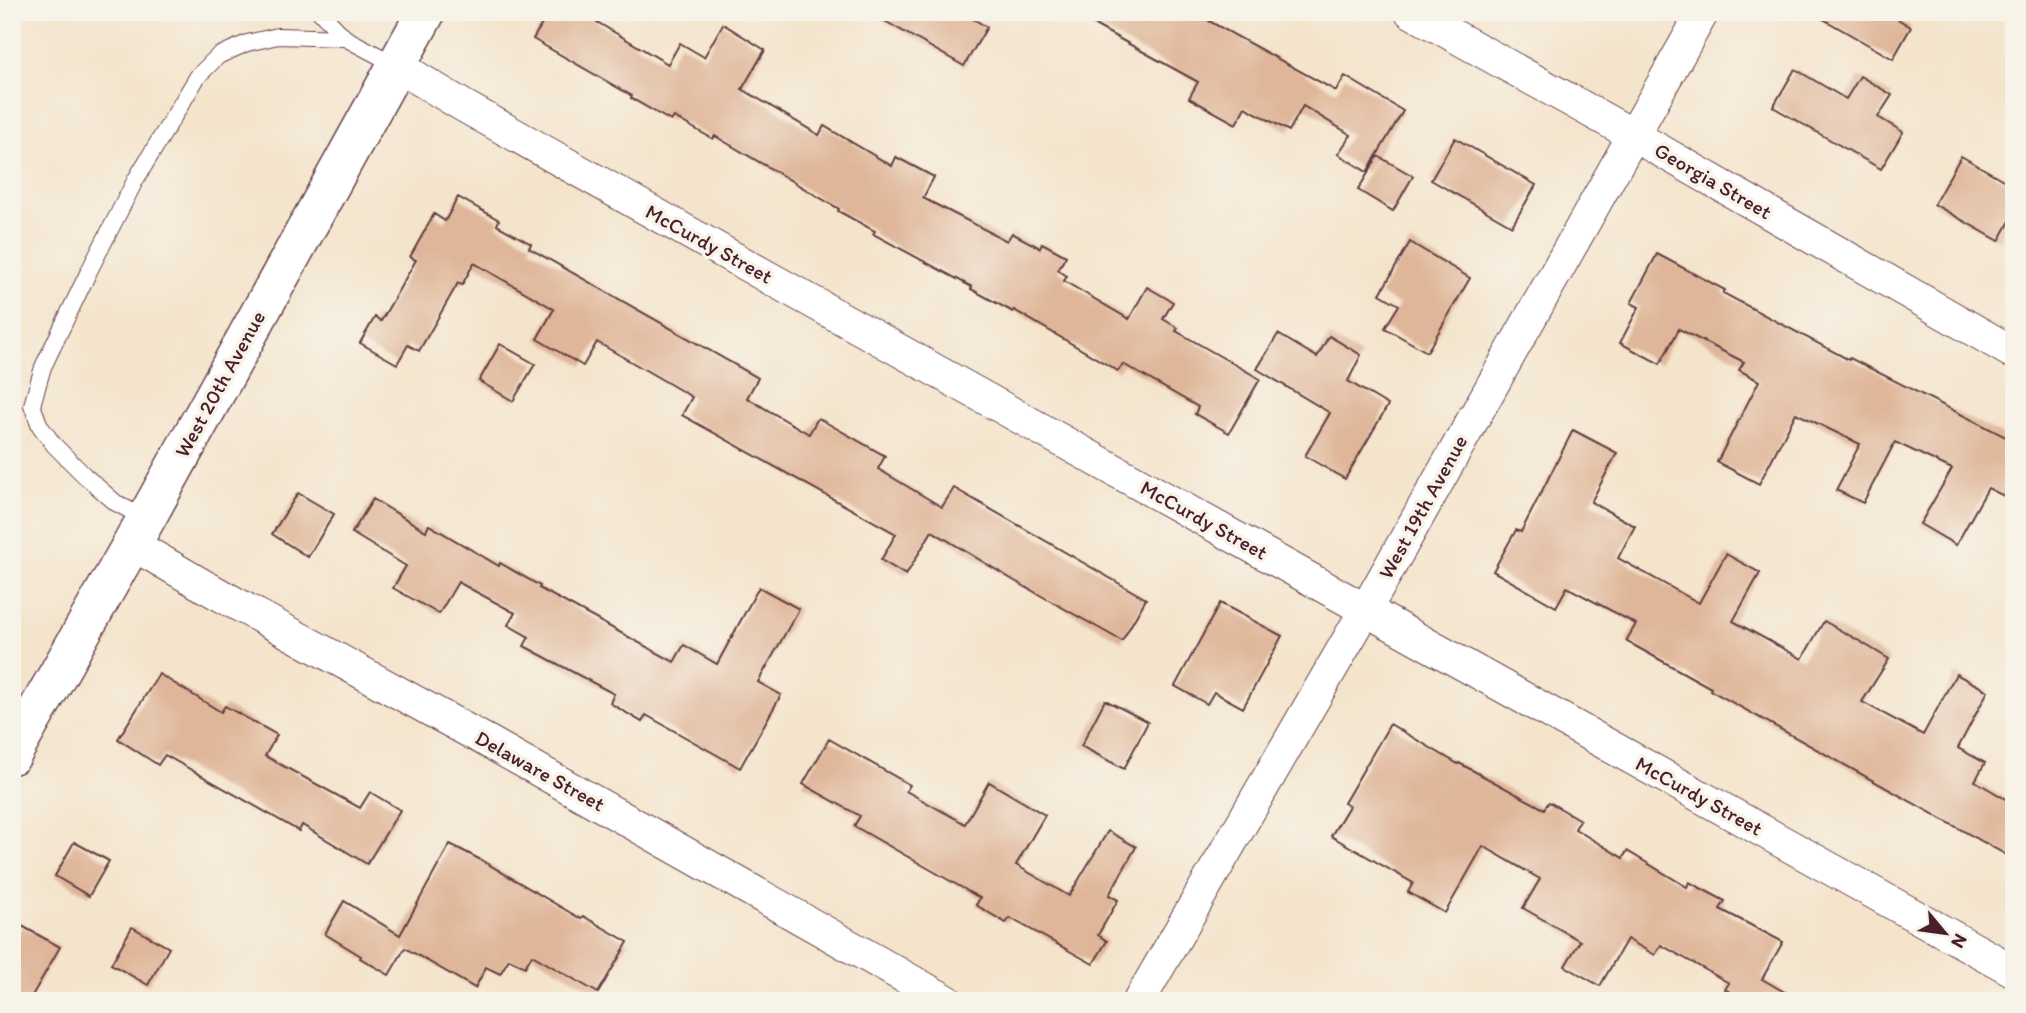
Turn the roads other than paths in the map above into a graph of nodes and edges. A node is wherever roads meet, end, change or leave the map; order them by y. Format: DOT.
graph roads {
  1 [pos="320,12"];
  2 [pos="426,12"];
  3 [pos="1411,12"];
  4 [pos="1703,12"];
  5 [pos="345,38"];
  6 [pos="396,65"];
  7 [pos="1633,135"];
  8 [pos="2014,353"];
  9 [pos="139,531"];
  10 [pos="1366,609"];
  11 [pos="12,755"];
  12 [pos="2014,971"];
  13 [pos="947,1001"];
  14 [pos="1139,1001"];
  1 -- 5 [label="lane"];
  2 -- 6 [label="main road, West 20th Avenue"];
  3 -- 7 [label="street, Georgia Street"];
  4 -- 7 [label="street, West 19th Avenue"];
  5 -- 6 [label="lane"];
  5 -- 9 [label="lane"];
  6 -- 9 [label="main road, West 20th Avenue"];
  6 -- 10 [label="street, McCurdy Street"];
  7 -- 8 [label="street, Georgia Street"];
  7 -- 10 [label="street, West 19th Avenue"];
  9 -- 11 [label="main road, West 20th Avenue"];
  9 -- 13 [label="street, Delaware Street"];
  10 -- 12 [label="street, McCurdy Street"];
  10 -- 14 [label="street, West 19th Avenue"];
}
